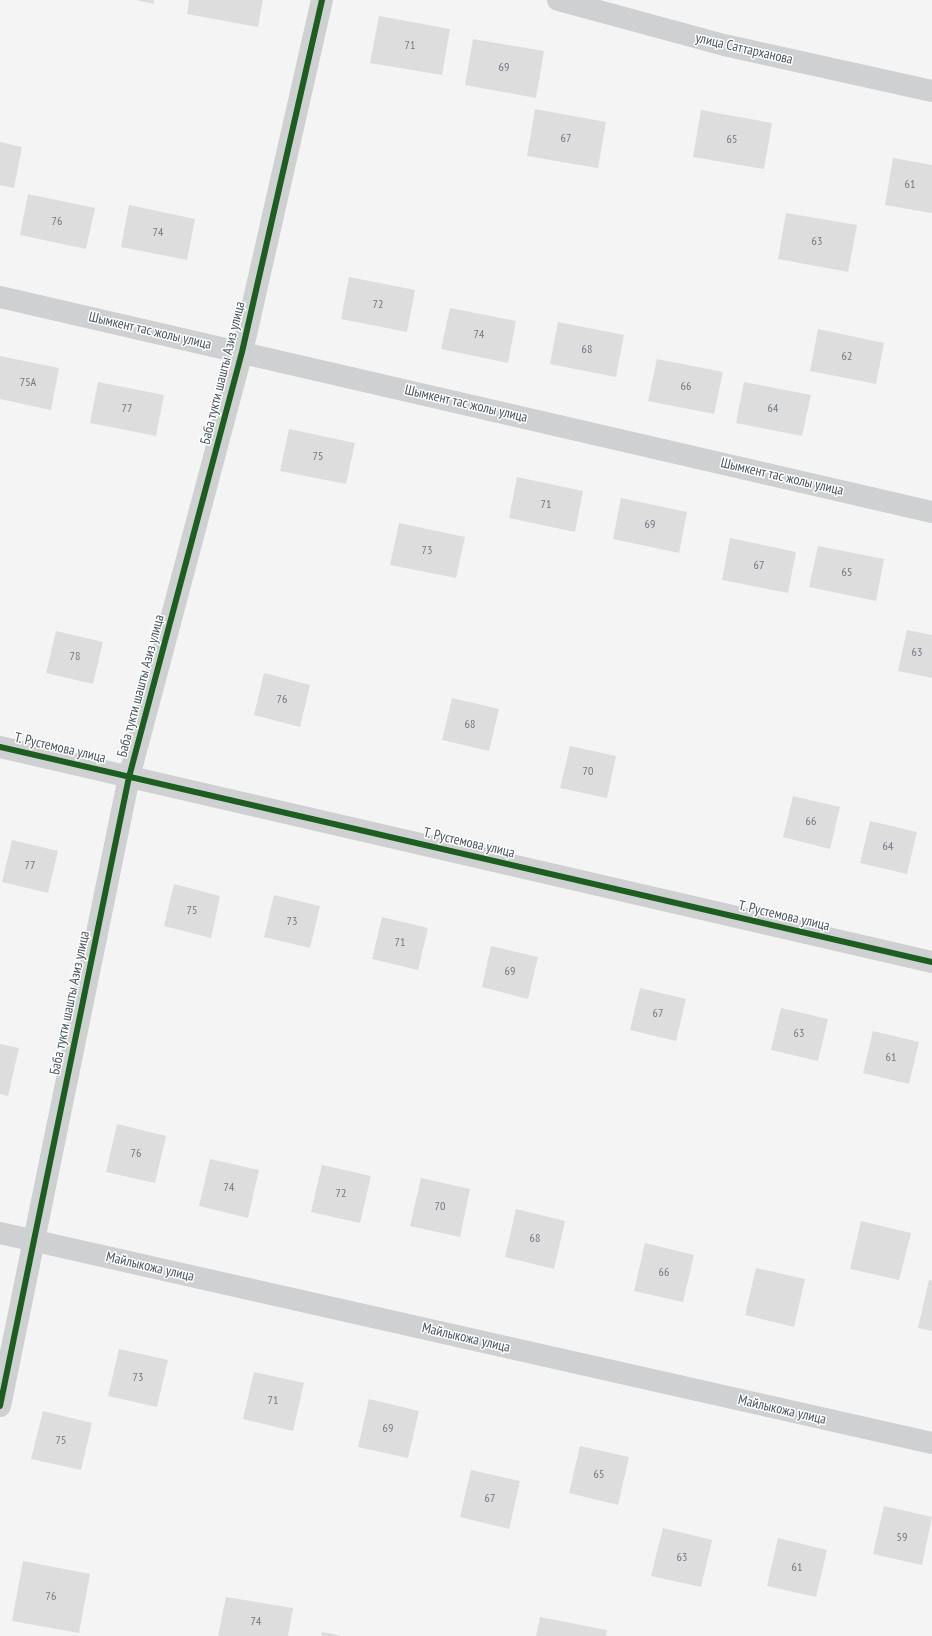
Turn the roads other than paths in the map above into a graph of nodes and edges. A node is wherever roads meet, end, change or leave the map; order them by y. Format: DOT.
graph roads {
  1 [pos="322,0"];
  2 [pos="558,0"];
  3 [pos="932,91"];
  4 [pos="0,297"];
  5 [pos="242,352"];
  6 [pos="932,512"];
  7 [pos="0,747"];
  8 [pos="129,777"];
  9 [pos="932,962"];
  10 [pos="0,1233"];
  11 [pos="34,1240"];
  12 [pos="0,1406"];
  13 [pos="932,1444"];
  1 -- 5 [label="street, Баба тукти шашты Азиз улица"];
  2 -- 3 [label="street, улица Саттарханова"];
  4 -- 5 [label="street, Шымкент тас жолы улица"];
  5 -- 6 [label="street, Шымкент тас жолы улица"];
  5 -- 8 [label="street, Баба тукти шашты Азиз улица"];
  7 -- 8 [label="street, Т. Рустемова улица"];
  8 -- 9 [label="street, Т. Рустемова улица"];
  8 -- 11 [label="street, Баба тукти шашты Азиз улица"];
  10 -- 11 [label="street, Майлыкожа улица"];
  11 -- 12 [label="street, Баба тукти шашты Азиз улица"];
  11 -- 13 [label="street, Майлыкожа улица"];
}
